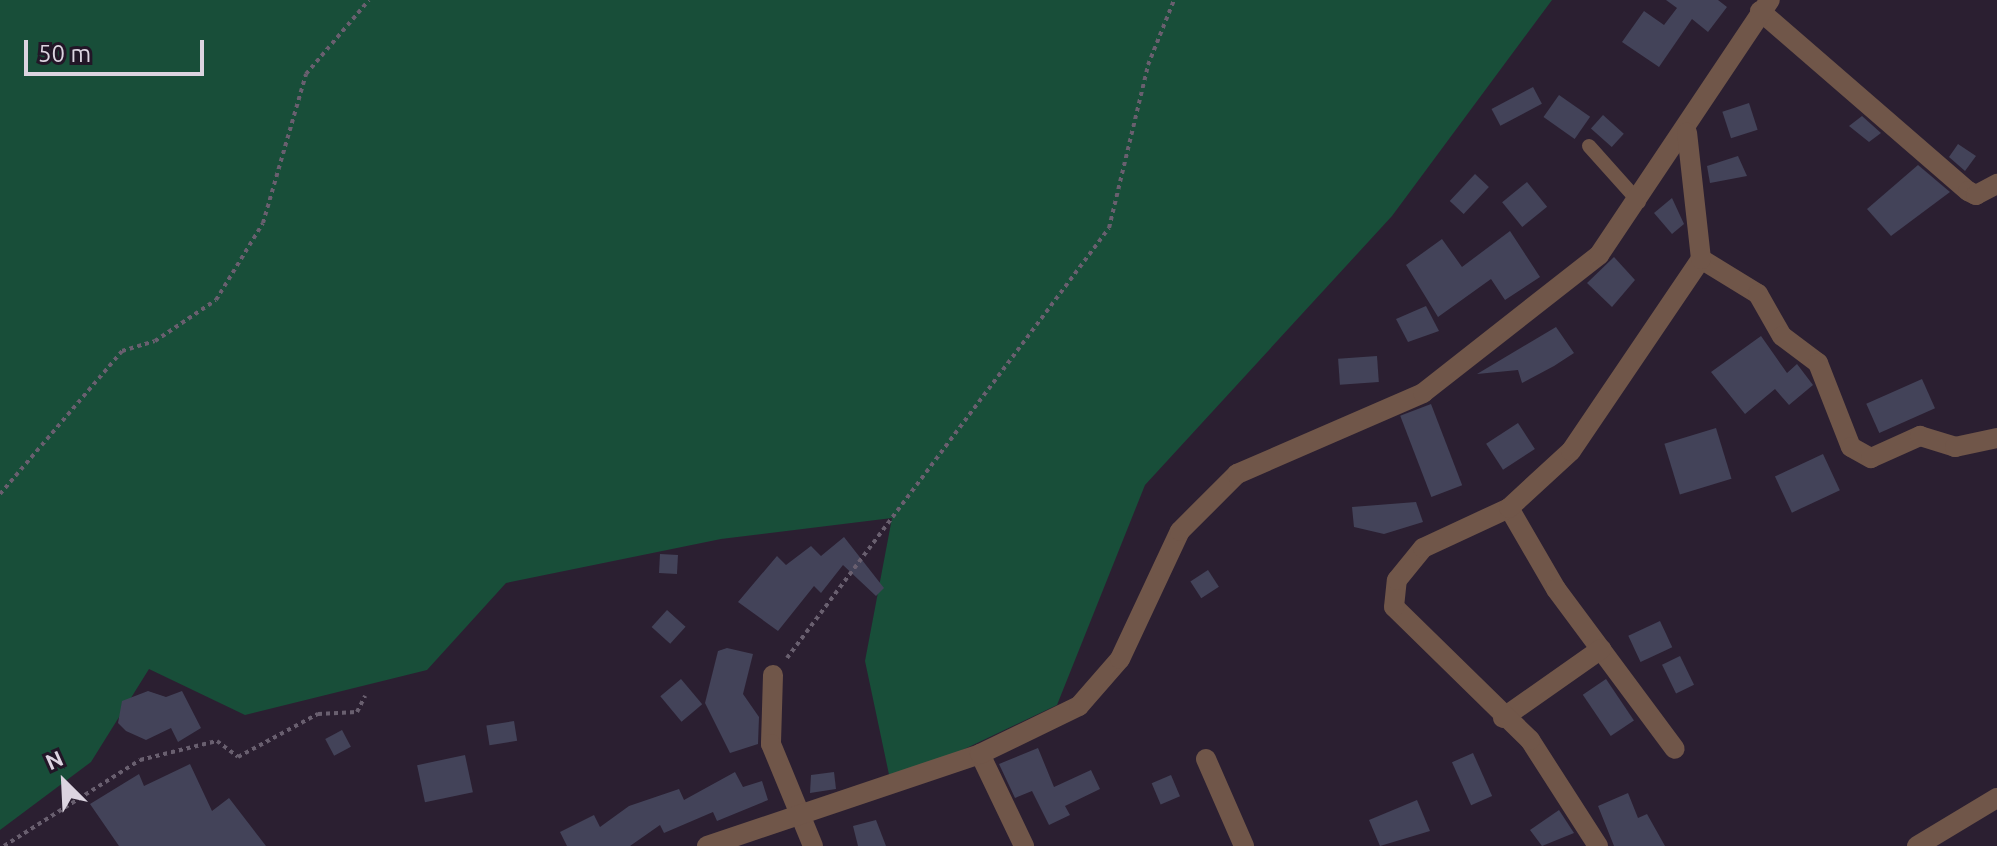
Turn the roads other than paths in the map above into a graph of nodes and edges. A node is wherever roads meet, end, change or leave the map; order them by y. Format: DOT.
graph roads {
  1 [pos="1765,5"];
  2 [pos="1687,133"];
  3 [pos="1589,146"];
  4 [pos="1997,184"];
  5 [pos="1639,202"];
  6 [pos="1701,259"];
  7 [pos="1997,438"];
  8 [pos="1509,508"];
  9 [pos="1601,649"];
  10 [pos="773,675"];
  11 [pos="1503,718"];
  12 [pos="1675,749"];
  13 [pos="980,754"];
  14 [pos="1206,759"];
  15 [pos="1997,798"];
  16 [pos="799,813"];
  17 [pos="707,846"];
  18 [pos="813,846"];
  19 [pos="1024,846"];
  20 [pos="1244,846"];
  21 [pos="1598,846"];
  22 [pos="1917,846"];
  1 -- 2 [label="street"];
  1 -- 4 [label="street"];
  2 -- 5 [label="street"];
  2 -- 6 [label="street"];
  3 -- 5 [label="lane"];
  5 -- 13 [label="street"];
  6 -- 7 [label="street"];
  6 -- 8 [label="street"];
  8 -- 9 [label="street"];
  8 -- 11 [label="street"];
  9 -- 11 [label="street"];
  9 -- 12 [label="street"];
  10 -- 16 [label="street"];
  11 -- 21 [label="street"];
  13 -- 16 [label="street"];
  13 -- 19 [label="street"];
  14 -- 20 [label="street"];
  15 -- 22 [label="street"];
  16 -- 17 [label="street"];
  16 -- 18 [label="street"];
}
